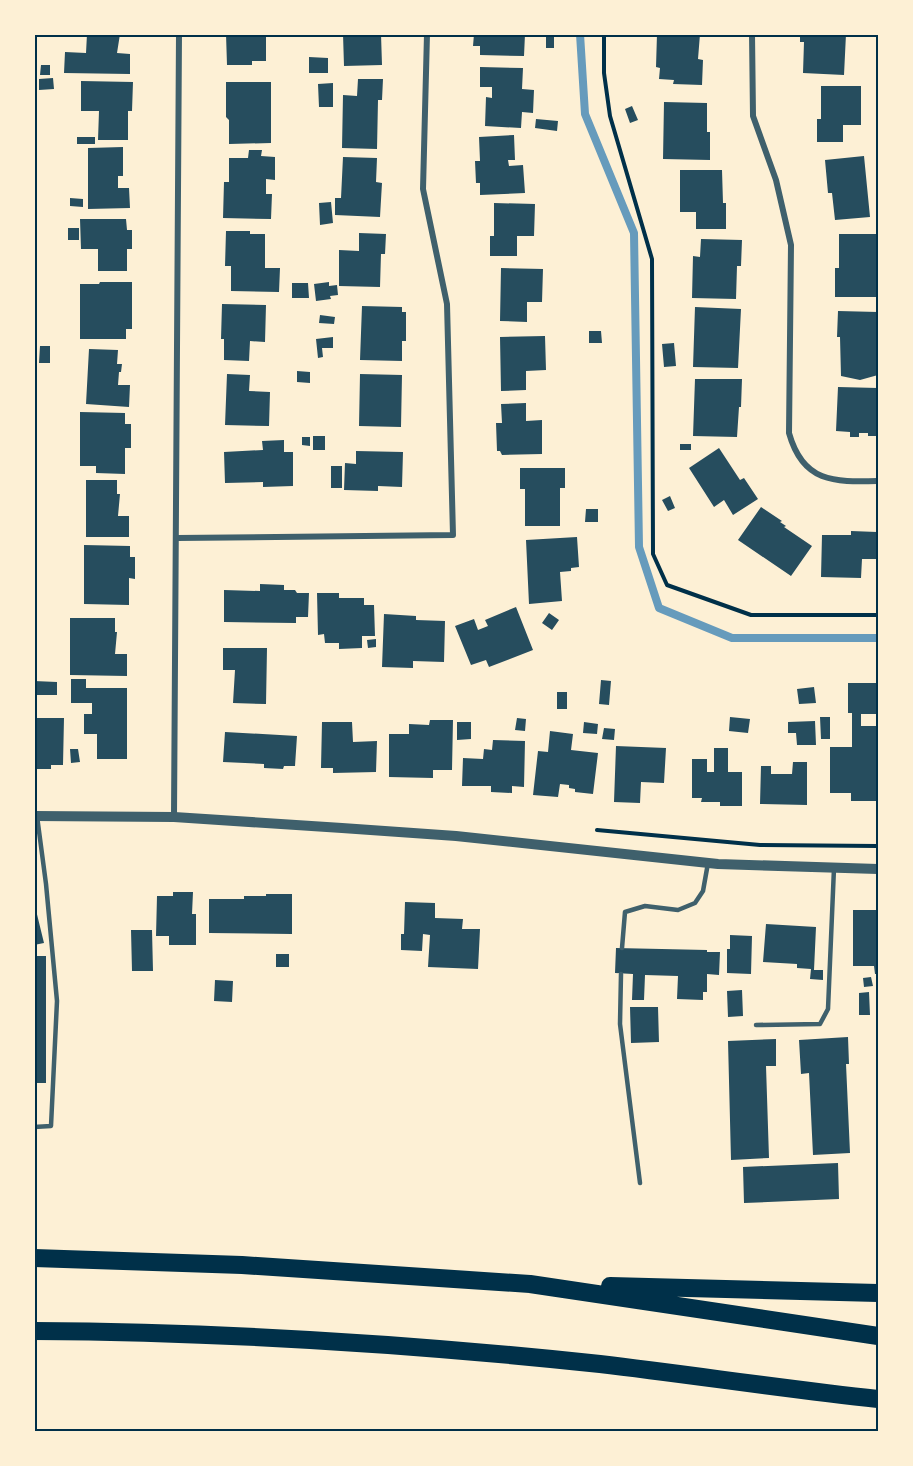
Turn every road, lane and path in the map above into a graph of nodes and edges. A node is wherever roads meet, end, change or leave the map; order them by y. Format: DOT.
graph roads {
  1 [pos="179,34"];
  2 [pos="427,34"];
  3 [pos="604,34"];
  4 [pos="752,34"];
  5 [pos="879,482"];
  6 [pos="177,538"];
  7 [pos="879,615"];
  8 [pos="36,816"];
  9 [pos="174,818"];
  10 [pos="597,830"];
  11 [pos="879,846"];
  12 [pos="708,863"];
  13 [pos="834,868"];
  14 [pos="879,869"];
  15 [pos="622,948"];
  16 [pos="621,974"];
  17 [pos="756,1025"];
  18 [pos="34,1127"];
  19 [pos="640,1183"];
  20 [pos="34,1258"];
  21 [pos="530,1284"];
  22 [pos="879,1293"];
  23 [pos="34,1331"];
  24 [pos="879,1336"];
  25 [pos="879,1399"];
  1 -- 6 [label="street"];
  2 -- 6 [label="street"];
  3 -- 7 [label="path"];
  4 -- 5 [label="street"];
  6 -- 9 [label="street"];
  8 -- 9 [label="street"];
  8 -- 18 [label="lane"];
  9 -- 12 [label="street"];
  10 -- 11 [label="path"];
  12 -- 13 [label="street"];
  12 -- 15 [label="lane"];
  13 -- 14 [label="street"];
  13 -- 17 [label="lane"];
  16 -- 19 [label="lane"];
  20 -- 21 [label="highway"];
  21 -- 22 [label="highway"];
  21 -- 24 [label="highway"];
  23 -- 25 [label="highway"];
}
